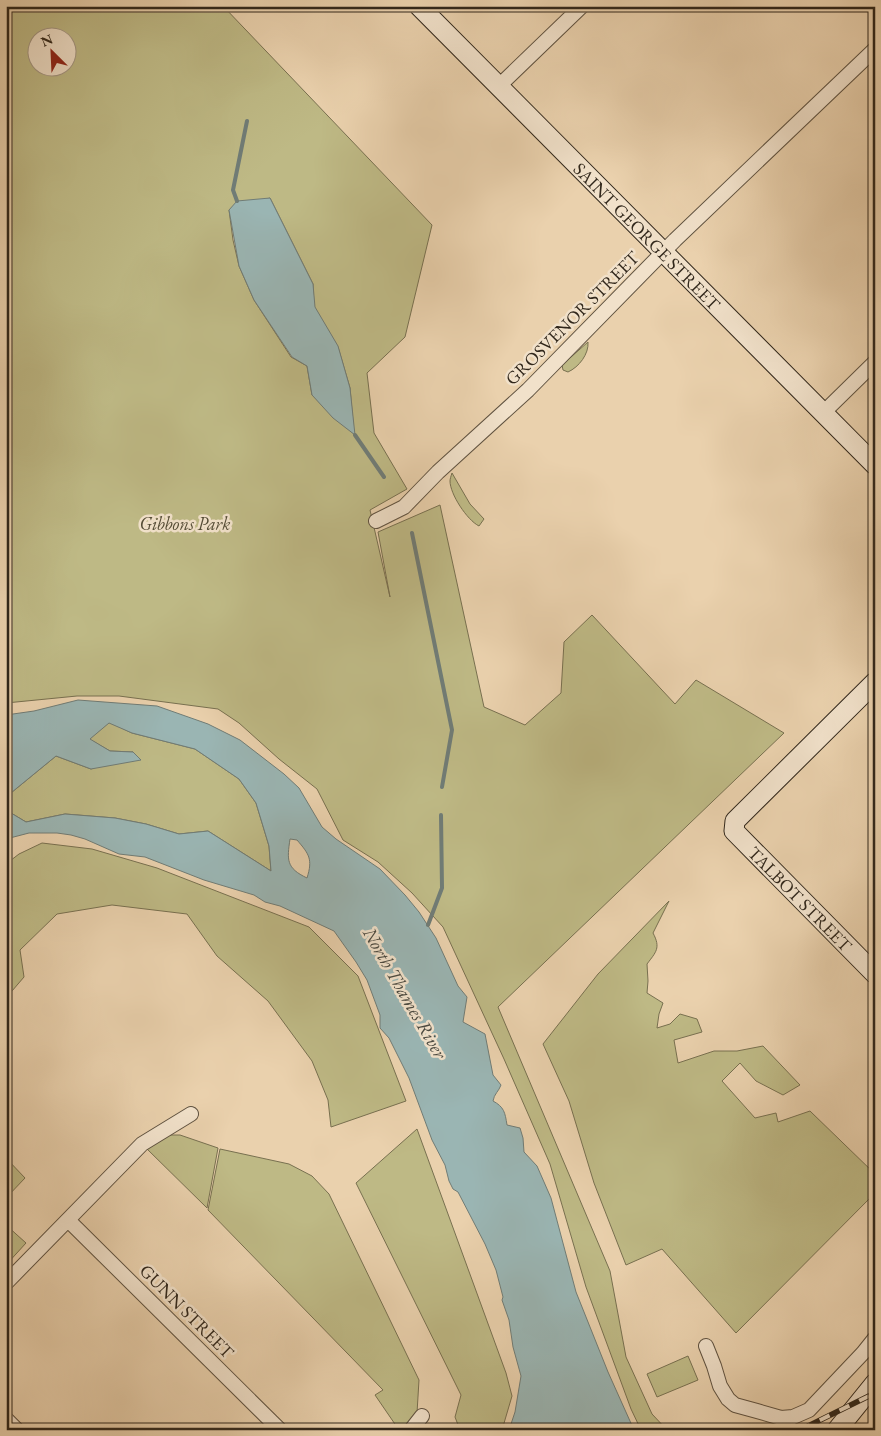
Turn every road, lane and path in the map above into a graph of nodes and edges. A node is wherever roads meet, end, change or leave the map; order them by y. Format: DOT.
graph roads {
  1 [pos="420,6"];
  2 [pos="582,6"];
  3 [pos="875,48"];
  4 [pos="499,86"];
  5 [pos="663,252"];
  6 [pos="875,362"];
  7 [pos="823,413"];
  8 [pos="875,465"];
  9 [pos="376,521"];
  10 [pos="875,682"];
  11 [pos="875,974"];
  12 [pos="191,1114"];
  13 [pos="68,1220"];
  14 [pos="6,1283"];
  15 [pos="875,1338"];
  16 [pos="706,1346"];
  17 [pos="875,1382"];
  18 [pos="422,1416"];
  19 [pos="6,1419"];
  20 [pos="17,1430"];
  21 [pos="280,1430"];
  22 [pos="411,1430"];
  23 [pos="837,1430"];
  1 -- 4 [label="street, SAINT GEORGE STREET"];
  2 -- 4 [label="street"];
  3 -- 5 [label="street, GROSVENOR STREET"];
  4 -- 5 [label="street, SAINT GEORGE STREET"];
  5 -- 7 [label="street, SAINT GEORGE STREET"];
  5 -- 9 [label="street, GROSVENOR STREET"];
  6 -- 7 [label="street"];
  7 -- 8 [label="street, SAINT GEORGE STREET"];
  10 -- 11 [label="street, TALBOT STREET"];
  12 -- 13 [label="street"];
  13 -- 14 [label="street"];
  13 -- 21 [label="street, GUNN STREET"];
  15 -- 16 [label="street"];
  17 -- 23 [label="street"];
  18 -- 22 [label="street"];
  19 -- 20 [label="street"];
}
